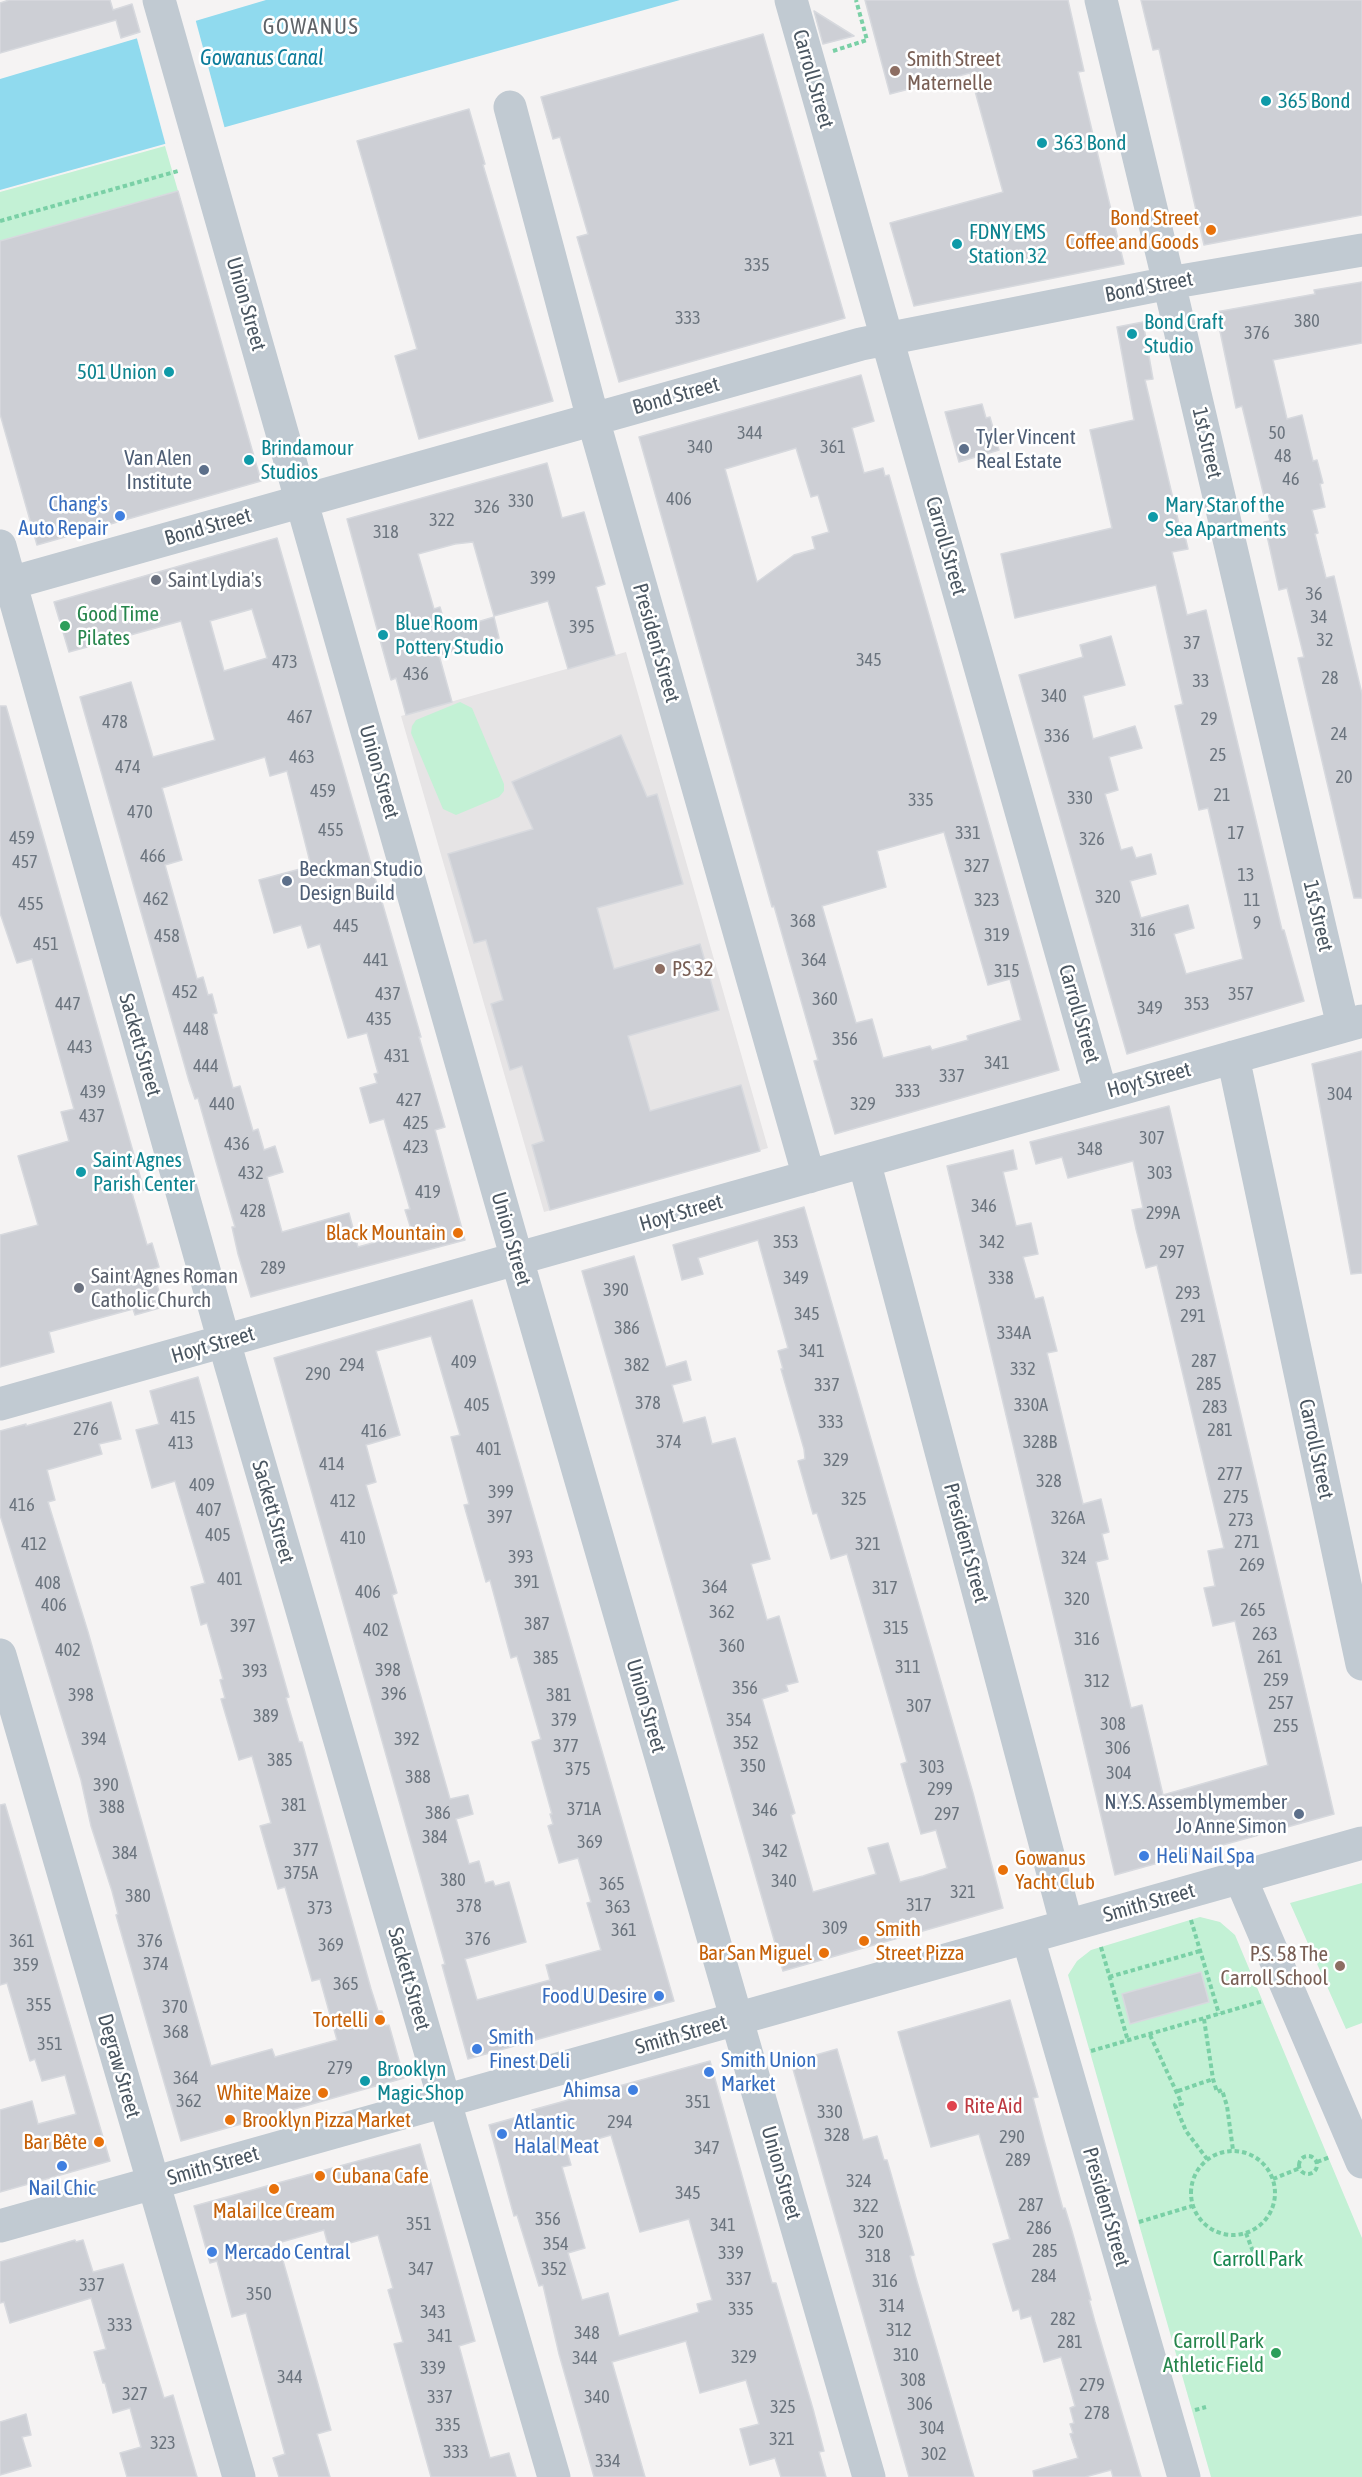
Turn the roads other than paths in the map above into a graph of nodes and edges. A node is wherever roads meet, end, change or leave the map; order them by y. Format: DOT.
graph roads {
  1 [pos="791,0"];
  2 [pos="1101,0"];
  3 [pos="163,13"];
  4 [pos="510,107"];
  5 [pos="1362,250"];
  6 [pos="1169,283"];
  7 [pos="887,339"];
  8 [pos="593,419"];
  9 [pos="303,501"];
  10 [pos="0,546"];
  11 [pos="5,585"];
  12 [pos="1353,1024"];
  13 [pos="1233,1057"];
  14 [pos="1101,1093"];
  15 [pos="864,1161"];
  16 [pos="809,1177"];
  17 [pos="517,1259"];
  18 [pos="224,1341"];
  19 [pos="0,1404"];
  20 [pos="0,1655"];
  21 [pos="1362,1664"];
  22 [pos="1362,1843"];
  23 [pos="1240,1876"];
  24 [pos="1067,1926"];
  25 [pos="1028,1938"];
  26 [pos="736,2020"];
  27 [pos="444,2101"];
  28 [pos="1348,2159"];
  29 [pos="153,2183"];
  30 [pos="0,2226"];
  31 [pos="239,2477"];
  32 [pos="554,2477"];
  33 [pos="869,2477"];
  34 [pos="1184,2477"];
  1 -- 7 [label="street, Carroll Street"];
  2 -- 6 [label="street, 1st Street"];
  3 -- 9 [label="street, Union Street"];
  4 -- 8 [label="street, President Street"];
  5 -- 6 [label="street, Bond Street"];
  6 -- 7 [label="street, Bond Street"];
  6 -- 12 [label="street, 1st Street"];
  7 -- 8 [label="street, Bond Street"];
  7 -- 14 [label="street, Carroll Street"];
  8 -- 9 [label="street, Bond Street"];
  8 -- 16 [label="street, President Street"];
  9 -- 11 [label="street, Bond Street"];
  9 -- 17 [label="street, Union Street"];
  10 -- 11 [label="street, Sackett Street"];
  11 -- 18 [label="street, Sackett Street"];
  12 -- 13 [label="street, Hoyt Street"];
  13 -- 14 [label="street, Hoyt Street"];
  13 -- 21 [label="street, Carroll Street"];
  14 -- 15 [label="street, Hoyt Street"];
  15 -- 16 [label="street, Hoyt Street"];
  15 -- 24 [label="street, President Street"];
  16 -- 17 [label="street, Hoyt Street"];
  17 -- 18 [label="street, Hoyt Street"];
  17 -- 26 [label="street, Union Street"];
  18 -- 19 [label="street, Hoyt Street"];
  18 -- 27 [label="street, Sackett Street"];
  20 -- 29 [label="street, Degraw Street"];
  22 -- 23 [label="street, Smith Street"];
  23 -- 24 [label="street, Smith Street"];
  23 -- 28 [label="street"];
  24 -- 25 [label="street, Smith Street"];
  25 -- 26 [label="street, Smith Street"];
  25 -- 34 [label="street, President Street"];
  26 -- 27 [label="street, Smith Street"];
  26 -- 33 [label="street, Union Street"];
  27 -- 29 [label="street, Smith Street"];
  27 -- 32 [label="street, Sackett Street"];
  29 -- 30 [label="street, Smith Street"];
  29 -- 31 [label="street, Degraw Street"];
}
